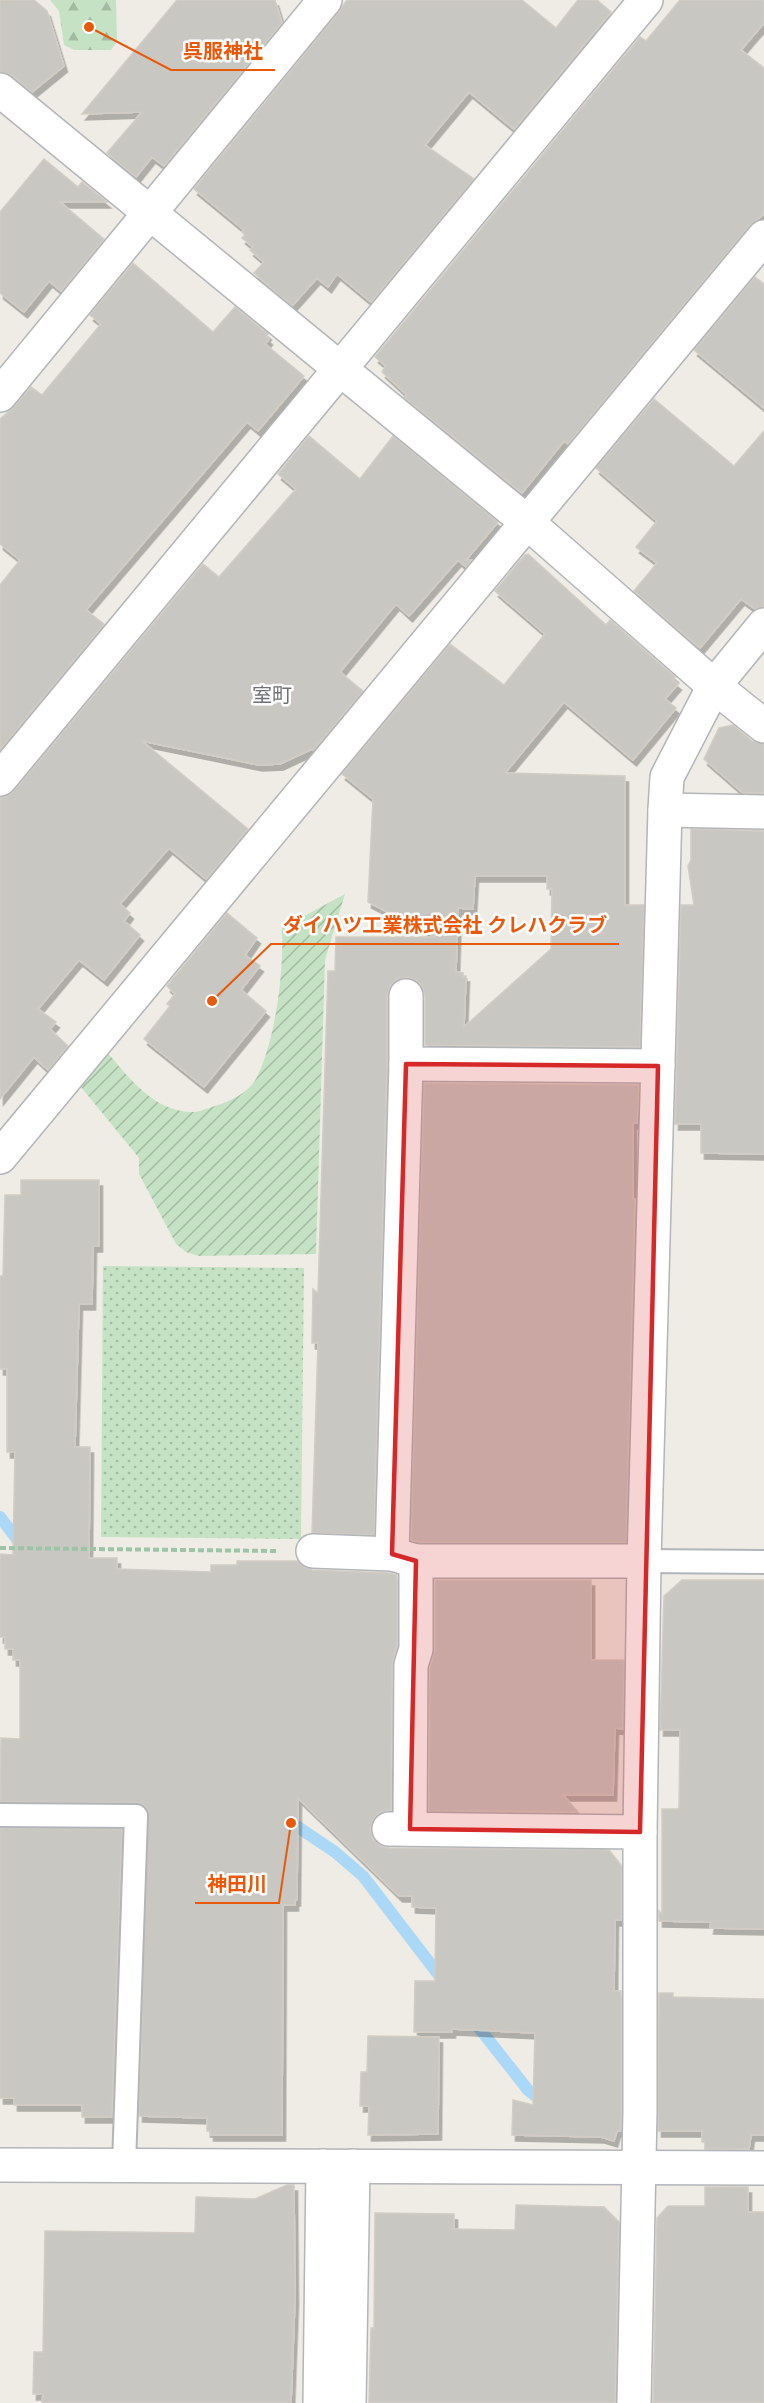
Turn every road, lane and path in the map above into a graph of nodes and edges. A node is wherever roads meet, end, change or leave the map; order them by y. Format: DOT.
graph roads {
  1 [pos="325,0"];
  2 [pos="646,0"];
  3 [pos="0,90"];
  4 [pos="150,215"];
  5 [pos="764,237"];
  6 [pos="340,370"];
  7 [pos="0,395"];
  8 [pos="527,522"];
  9 [pos="764,625"];
  10 [pos="714,686"];
  11 [pos="764,726"];
  12 [pos="0,779"];
  13 [pos="665,810"];
  14 [pos="764,812"];
  15 [pos="406,996"];
  16 [pos="406,1064"];
  17 [pos="658,1066"];
  18 [pos="0,1157"];
  19 [pos="0,1548"];
  20 [pos="313,1551"];
  21 [pos="404,1557"];
  22 [pos="644,1561"];
  23 [pos="764,1562"];
  24 [pos="0,1815"];
  25 [pos="640,1832"];
  26 [pos="0,2165"];
  27 [pos="124,2165"];
  28 [pos="338,2166"];
  29 [pos="639,2166"];
  30 [pos="764,2168"];
  31 [pos="320,2403"];
  32 [pos="349,2403"];
  33 [pos="634,2403"];
  1 -- 4 [label="street"];
  2 -- 6 [label="street"];
  3 -- 4 [label="street"];
  4 -- 6 [label="street"];
  4 -- 7 [label="street"];
  5 -- 8 [label="street"];
  6 -- 8 [label="street"];
  6 -- 12 [label="street"];
  8 -- 10 [label="street"];
  8 -- 18 [label="street"];
  9 -- 10 [label="street"];
  10 -- 11 [label="street"];
  10 -- 13 [label="street"];
  13 -- 14 [label="street"];
  13 -- 17 [label="street"];
  15 -- 16 [label="street"];
  16 -- 17 [label="street"];
  16 -- 21 [label="street"];
  17 -- 22 [label="street"];
  19 -- 20 [label="path"];
  20 -- 21 [label="street"];
  21 -- 22 [label="street"];
  21 -- 25 [label="street"];
  22 -- 23 [label="lane"];
  22 -- 25 [label="street"];
  24 -- 27 [label="lane"];
  25 -- 29 [label="street"];
  26 -- 27 [label="street"];
  27 -- 28 [label="street"];
  28 -- 29 [label="street"];
  28 -- 31 [label="street"];
  28 -- 32 [label="street"];
  29 -- 30 [label="street"];
  29 -- 33 [label="street"];
}
